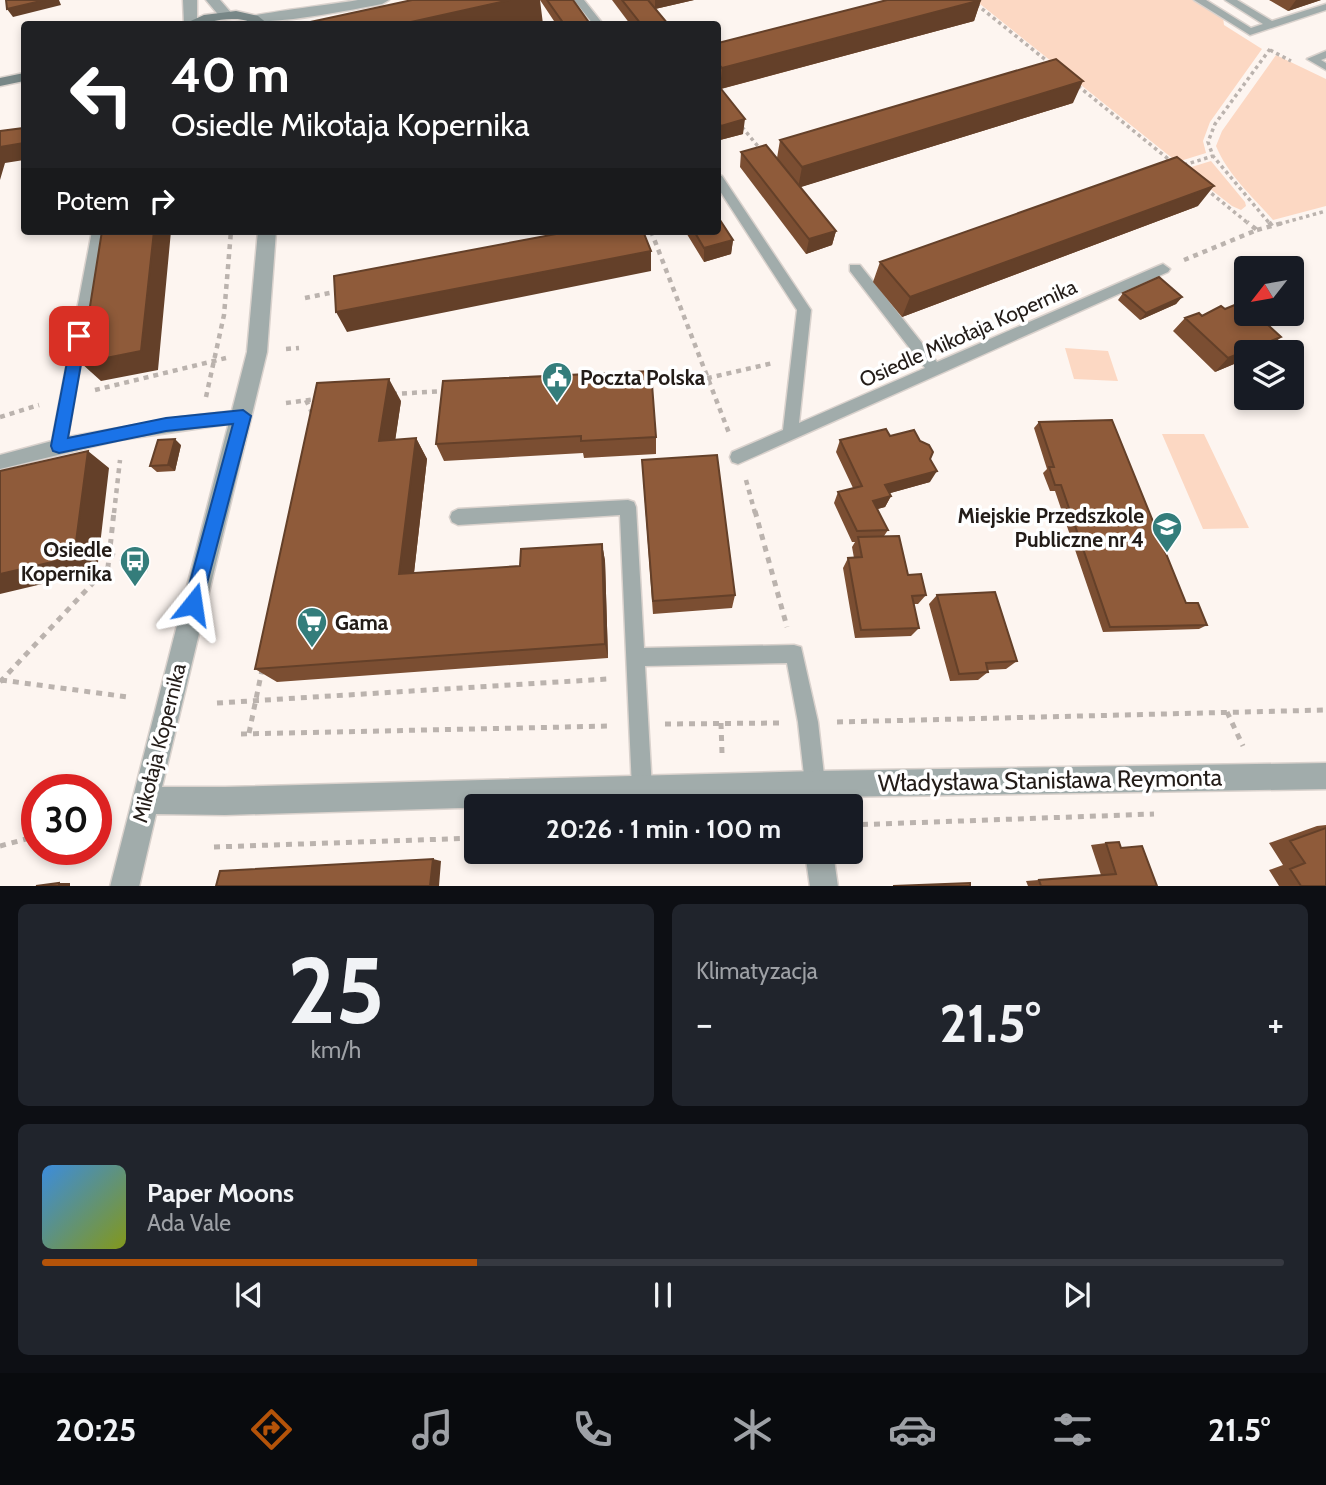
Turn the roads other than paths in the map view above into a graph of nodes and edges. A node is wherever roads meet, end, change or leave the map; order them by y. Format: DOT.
graph roads {
  1 [pos="190,0"];
  2 [pos="213,0"];
  3 [pos="382,0"];
  4 [pos="579,0"];
  5 [pos="1199,0"];
  6 [pos="1230,0"];
  7 [pos="359,5"];
  8 [pos="1326,7"];
  9 [pos="226,15"];
  10 [pos="191,21"];
  11 [pos="203,21"];
  12 [pos="256,21"];
  13 [pos="314,21"];
  14 [pos="596,21"];
  15 [pos="1271,25"];
  16 [pos="1326,54"];
  17 [pos="1326,67"];
  18 [pos="21,78"];
  19 [pos="0,82"];
  20 [pos="721,183"];
  21 [pos="96,235"];
  22 [pos="267,235"];
  23 [pos="855,268"];
  24 [pos="1163,269"];
  25 [pos="935,370"];
  26 [pos="243,416"];
  27 [pos="790,435"];
  28 [pos="59,446"];
  29 [pos="738,457"];
  30 [pos="0,462"];
  31 [pos="458,517"];
  32 [pos="635,666"];
  33 [pos="1326,776"];
  34 [pos="642,789"];
  35 [pos="786,794"];
  36 [pos="815,794"];
  37 [pos="842,794"];
  38 [pos="145,800"];
  39 [pos="821,864"];
  40 [pos="124,886"];
  41 [pos="824,886"];
  1 -- 10 [label="street"];
  2 -- 9 [label="street"];
  3 -- 7 [label="street"];
  4 -- 14 [label="lane"];
  5 -- 15 [label="lane"];
  6 -- 15 [label="lane"];
  7 -- 12 [label="street"];
  7 -- 13 [label="street"];
  8 -- 15 [label="lane"];
  9 -- 11 [label="street"];
  9 -- 12 [label="street"];
  16 -- 17 [label="lane"];
  18 -- 19 [label="street"];
  20 -- 27 [label="lane"];
  21 -- 28 [label="lane"];
  22 -- 26 [label="street, Mikołaja Kopernika"];
  23 -- 25 [label="lane"];
  24 -- 25 [label="lane, Osiedle Mikołaja Kopernika"];
  25 -- 27 [label="lane, Osiedle Mikołaja Kopernika"];
  26 -- 28 [label="lane"];
  26 -- 38 [label="street, Mikołaja Kopernika"];
  27 -- 29 [label="lane, Osiedle Mikołaja Kopernika"];
  28 -- 30 [label="lane"];
  31 -- 32 [label="lane"];
  32 -- 34 [label="lane"];
  32 -- 36 [label="lane"];
  33 -- 37 [label="street, Władysława Stanisława Reymonta"];
  34 -- 35 [label="street, Władysława Stanisława Reymonta"];
  34 -- 38 [label="street, Władysława Stanisława Reymonta"];
  38 -- 40 [label="street, Mikołaja Kopernika"];
  39 -- 41 [label="street"];
}
